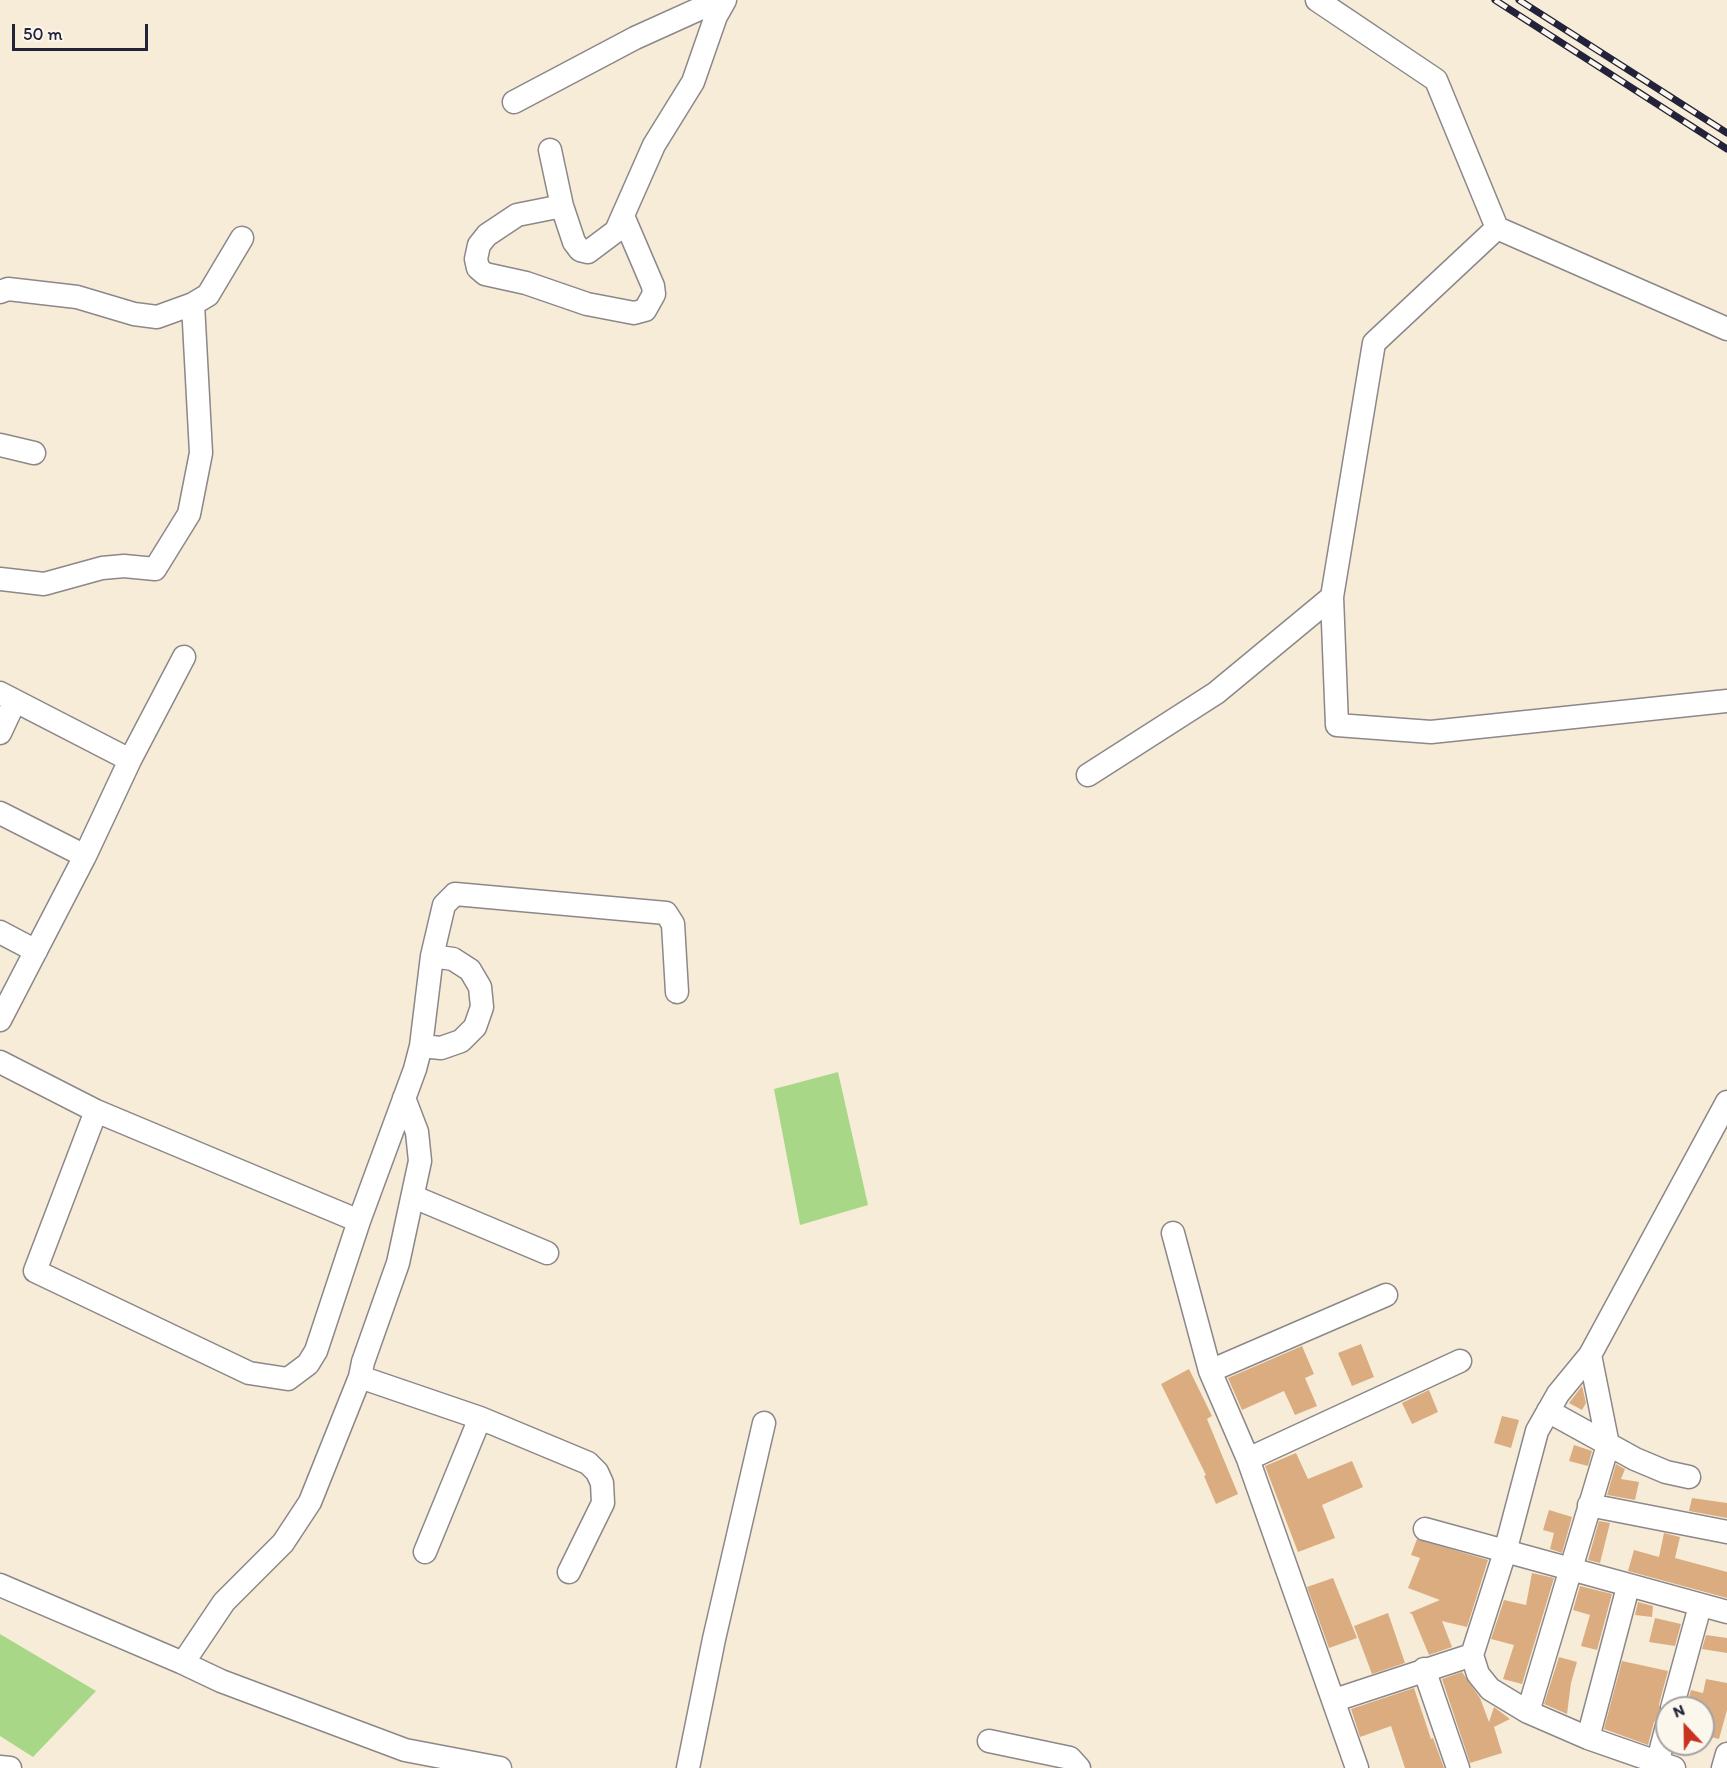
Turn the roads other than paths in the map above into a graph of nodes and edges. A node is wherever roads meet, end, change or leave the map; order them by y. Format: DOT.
graph roads {
  1 [pos="719,0"];
  2 [pos="725,0"];
  3 [pos="1317,0"];
  4 [pos="514,102"];
  5 [pos="550,150"];
  6 [pos="562,206"];
  7 [pos="623,216"];
  8 [pos="1497,228"];
  9 [pos="242,238"];
  10 [pos="0,292"];
  11 [pos="193,304"];
  12 [pos="1727,329"];
  13 [pos="0,445"];
  14 [pos="34,453"];
  15 [pos="0,579"];
  16 [pos="1332,597"];
  17 [pos="184,657"];
  18 [pos="7,697"];
  19 [pos="1727,701"];
  20 [pos="0,733"];
  21 [pos="130,759"];
  22 [pos="1089,775"];
  23 [pos="0,813"];
  24 [pos="85,856"];
  25 [pos="0,932"];
  26 [pos="36,951"];
  27 [pos="432,956"];
  28 [pos="677,992"];
  29 [pos="0,1020"];
  30 [pos="421,1046"];
  31 [pos="0,1062"];
  32 [pos="404,1098"];
  33 [pos="1727,1102"];
  34 [pos="96,1111"];
  35 [pos="414,1197"];
  36 [pos="359,1221"];
  37 [pos="1173,1233"];
  38 [pos="547,1253"];
  39 [pos="1386,1295"];
  40 [pos="1590,1355"];
  41 [pos="1460,1361"];
  42 [pos="1210,1371"];
  43 [pos="360,1377"];
  44 [pos="1548,1411"];
  45 [pos="480,1418"];
  46 [pos="764,1423"];
  47 [pos="1608,1445"];
  48 [pos="1248,1459"];
  49 [pos="1689,1477"];
  50 [pos="1589,1505"];
  51 [pos="1425,1529"];
  52 [pos="1727,1532"];
  53 [pos="425,1552"];
  54 [pos="1505,1552"];
  55 [pos="1569,1570"];
  56 [pos="569,1572"];
  57 [pos="0,1585"];
  58 [pos="1628,1587"];
  59 [pos="1700,1606"];
  60 [pos="1727,1612"];
  61 [pos="1472,1655"];
  62 [pos="183,1663"];
  63 [pos="1424,1669"];
  64 [pos="1675,1696"];
  65 [pos="1335,1700"];
  66 [pos="1528,1712"];
  67 [pos="1588,1738"];
  68 [pos="989,1741"];
  69 [pos="1727,1754"];
  70 [pos="0,1767"];
  71 [pos="1662,1767"];
  72 [pos="10,1768"];
  73 [pos="500,1768"];
  74 [pos="688,1768"];
  75 [pos="1079,1768"];
  76 [pos="1357,1768"];
  77 [pos="1458,1768"];
  78 [pos="1723,1768"];
  1 -- 4 [label="street"];
  2 -- 7 [label="street"];
  3 -- 8 [label="street"];
  5 -- 6 [label="street"];
  6 -- 7 [label="street"];
  6 -- 7 [label="street"];
  8 -- 12 [label="street"];
  8 -- 16 [label="street"];
  9 -- 11 [label="street"];
  10 -- 11 [label="street"];
  11 -- 15 [label="street"];
  13 -- 14 [label="street"];
  16 -- 19 [label="street"];
  16 -- 22 [label="street"];
  17 -- 21 [label="street"];
  18 -- 20 [label="street"];
  18 -- 21 [label="street"];
  21 -- 24 [label="street"];
  23 -- 24 [label="street"];
  24 -- 26 [label="street"];
  25 -- 26 [label="street"];
  26 -- 29 [label="street"];
  27 -- 28 [label="street"];
  27 -- 30 [label="street"];
  27 -- 30 [label="street"];
  30 -- 32 [label="street"];
  31 -- 34 [label="street"];
  32 -- 35 [label="street"];
  32 -- 36 [label="street"];
  33 -- 40 [label="street"];
  34 -- 36 [label="street"];
  34 -- 36 [label="street"];
  35 -- 38 [label="street"];
  35 -- 43 [label="street"];
  37 -- 42 [label="street"];
  39 -- 42 [label="street"];
  40 -- 44 [label="street"];
  40 -- 47 [label="street"];
  41 -- 48 [label="street"];
  42 -- 48 [label="street"];
  43 -- 45 [label="street"];
  43 -- 62 [label="street"];
  44 -- 47 [label="street"];
  44 -- 54 [label="street"];
  45 -- 53 [label="street"];
  45 -- 56 [label="street"];
  46 -- 74 [label="street"];
  47 -- 49 [label="street"];
  47 -- 50 [label="street"];
  48 -- 65 [label="street"];
  50 -- 52 [label="street"];
  50 -- 55 [label="street"];
  51 -- 54 [label="street"];
  54 -- 55 [label="street"];
  54 -- 61 [label="street"];
  55 -- 58 [label="street"];
  55 -- 66 [label="street"];
  57 -- 62 [label="street"];
  58 -- 59 [label="street"];
  58 -- 67 [label="street"];
  59 -- 60 [label="street"];
  59 -- 64 [label="street"];
  61 -- 63 [label="street"];
  61 -- 66 [label="street"];
  62 -- 73 [label="street"];
  63 -- 65 [label="street"];
  63 -- 77 [label="street"];
  65 -- 76 [label="street"];
  66 -- 67 [label="street"];
  67 -- 71 [label="street"];
  68 -- 75 [label="street"];
  69 -- 78 [label="street"];
  70 -- 72 [label="street"];
}
